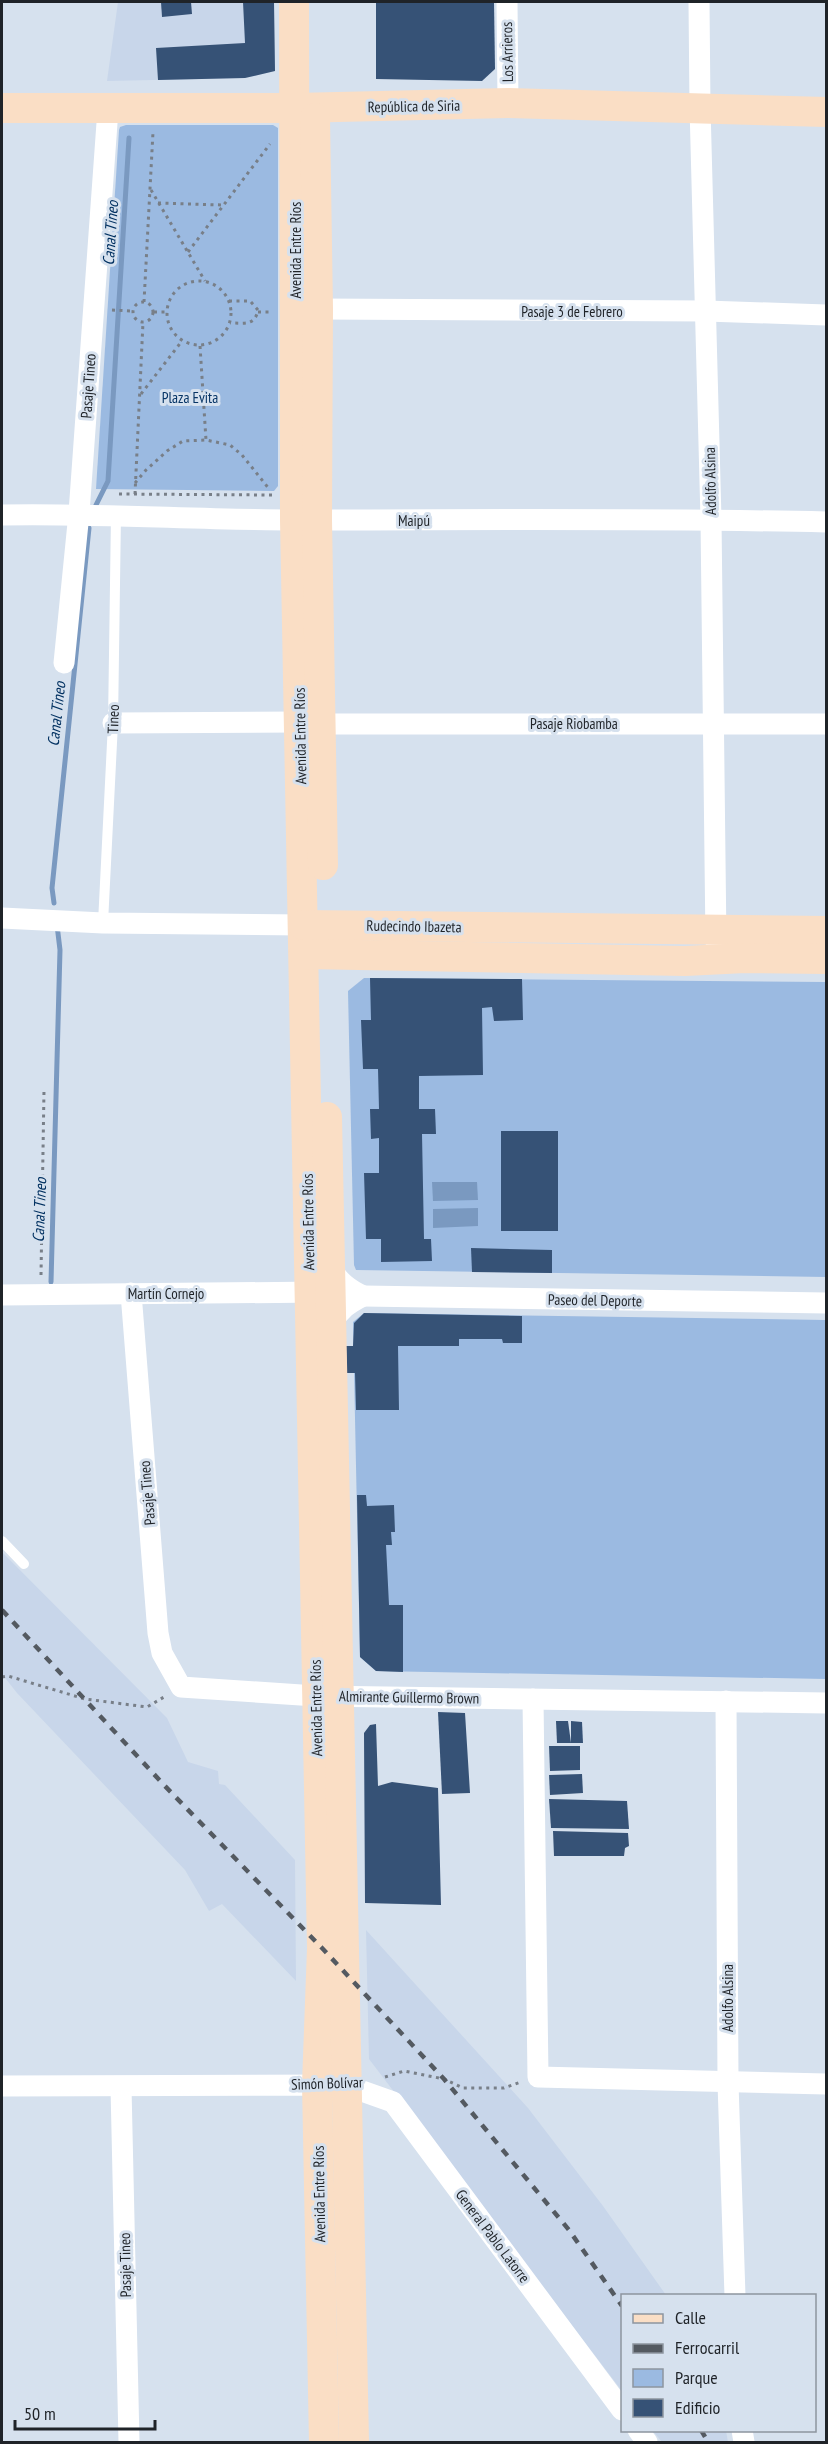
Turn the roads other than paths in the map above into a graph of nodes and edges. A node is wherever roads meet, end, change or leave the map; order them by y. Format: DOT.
graph roads {
  1 [pos="294,2"];
  2 [pos="313,2"];
  3 [pos="507,2"];
  4 [pos="699,2"];
  5 [pos="508,103"];
  6 [pos="700,107"];
  7 [pos="2,108"];
  8 [pos="305,108"];
  9 [pos="108,109"];
  10 [pos="826,112"];
  11 [pos="318,309"];
  12 [pos="706,311"];
  13 [pos="826,315"];
  14 [pos="112,504"];
  15 [pos="79,513"];
  16 [pos="2,515"];
  17 [pos="711,519"];
  18 [pos="306,520"];
  19 [pos="826,522"];
  20 [pos="64,663"];
  21 [pos="113,723"];
  22 [pos="310,723"];
  23 [pos="714,723"];
  24 [pos="826,724"];
  25 [pos="2,918"];
  26 [pos="103,923"];
  27 [pos="716,931"];
  28 [pos="826,931"];
  29 [pos="313,939"];
  30 [pos="716,960"];
  31 [pos="826,960"];
  32 [pos="324,1284"];
  33 [pos="131,1293"];
  34 [pos="2,1295"];
  35 [pos="363,1296"];
  36 [pos="826,1304"];
  37 [pos="332,1324"];
  38 [pos="2,1541"];
  39 [pos="24,1564"];
  40 [pos="182,1687"];
  41 [pos="328,1696"];
  42 [pos="533,1700"];
  43 [pos="726,1701"];
  44 [pos="826,1703"];
  45 [pos="728,2083"];
  46 [pos="826,2084"];
  47 [pos="331,2085"];
  48 [pos="2,2086"];
  49 [pos="121,2087"];
  50 [pos="735,2294"];
  51 [pos="621,2409"];
  52 [pos="129,2442"];
  53 [pos="324,2442"];
  54 [pos="354,2442"];
  1 -- 8 [label="main road, Avenida Entre Ríos"];
  2 -- 8 [label="main road, Avenida Entre Ríos"];
  3 -- 5 [label="street, Los Arrieros"];
  4 -- 6 [label="street, Adolfo Alsina"];
  5 -- 6 [label="main road, República de Siria"];
  5 -- 8 [label="main road, República de Siria"];
  6 -- 10 [label="main road, República de Siria"];
  6 -- 12 [label="street, Adolfo Alsina"];
  7 -- 9 [label="main road, República de Siria"];
  8 -- 9 [label="main road, República de Siria"];
  8 -- 11 [label="main road, Avenida Entre Ríos"];
  8 -- 18 [label="main road, Avenida Entre Ríos"];
  9 -- 15 [label="street, Pasaje Tineo"];
  11 -- 12 [label="street, Pasaje 3 de Febrero"];
  11 -- 18 [label="main road, Avenida Entre Ríos"];
  12 -- 13 [label="street, Pasaje 3 de Febrero"];
  12 -- 17 [label="street, Adolfo Alsina"];
  14 -- 15 [label="street, Maipú"];
  14 -- 18 [label="street, Maipú"];
  14 -- 21 [label="lane, Tineo"];
  15 -- 16 [label="street, Maipú"];
  15 -- 20 [label="street, Pasaje Tineo"];
  17 -- 18 [label="street, Maipú"];
  17 -- 19 [label="street, Maipú"];
  17 -- 23 [label="street, Adolfo Alsina"];
  18 -- 22 [label="main road, Avenida Entre Ríos"];
  21 -- 22 [label="street, Pasaje Riobamba"];
  21 -- 26 [label="lane, Tineo"];
  22 -- 23 [label="street, Pasaje Riobamba"];
  22 -- 29 [label="main road, Avenida Entre Ríos"];
  23 -- 24 [label="street, Pasaje Riobamba"];
  23 -- 27 [label="street, Adolfo Alsina"];
  25 -- 26 [label="street, Rudecindo Ibazeta"];
  26 -- 29 [label="street, Rudecindo Ibazeta"];
  27 -- 28 [label="main road, Rudecindo Ibazeta"];
  27 -- 29 [label="main road, Rudecindo Ibazeta"];
  27 -- 30 [label="street, Adolfo Alsina"];
  29 -- 30 [label="main road, Rudecindo Ibazeta"];
  29 -- 32 [label="main road, Avenida Entre Ríos"];
  30 -- 31 [label="main road, Rudecindo Ibazeta"];
  32 -- 33 [label="street, Martín Cornejo"];
  32 -- 35 [label="street"];
  32 -- 37 [label="main road, Avenida Entre Ríos"];
  32 -- 41 [label="main road, Avenida Entre Ríos"];
  33 -- 34 [label="street, Martín Cornejo"];
  33 -- 40 [label="street, Pasaje Tineo"];
  35 -- 36 [label="street, Paseo del Deporte"];
  35 -- 37 [label="street"];
  37 -- 41 [label="main road, Avenida Entre Ríos"];
  38 -- 39 [label="lane"];
  40 -- 41 [label="street, Almirante Guillermo Brown"];
  41 -- 42 [label="street, Almirante Guillermo Brown"];
  41 -- 47 [label="main road, Avenida Entre Ríos"];
  42 -- 43 [label="street, Almirante Guillermo Brown"];
  42 -- 45 [label="street"];
  43 -- 44 [label="street, Almirante Guillermo Brown"];
  43 -- 45 [label="street, Adolfo Alsina"];
  45 -- 46 [label="street"];
  45 -- 50 [label="street, Adolfo Alsina"];
  47 -- 49 [label="street, Simón Bolívar"];
  47 -- 51 [label="street, General Pablo Latorre"];
  47 -- 53 [label="main road, Avenida Entre Ríos"];
  47 -- 54 [label="main road, Avenida Entre Ríos"];
  48 -- 49 [label="street, Simón Bolívar"];
  49 -- 52 [label="street, Pasaje Tineo"];
}
